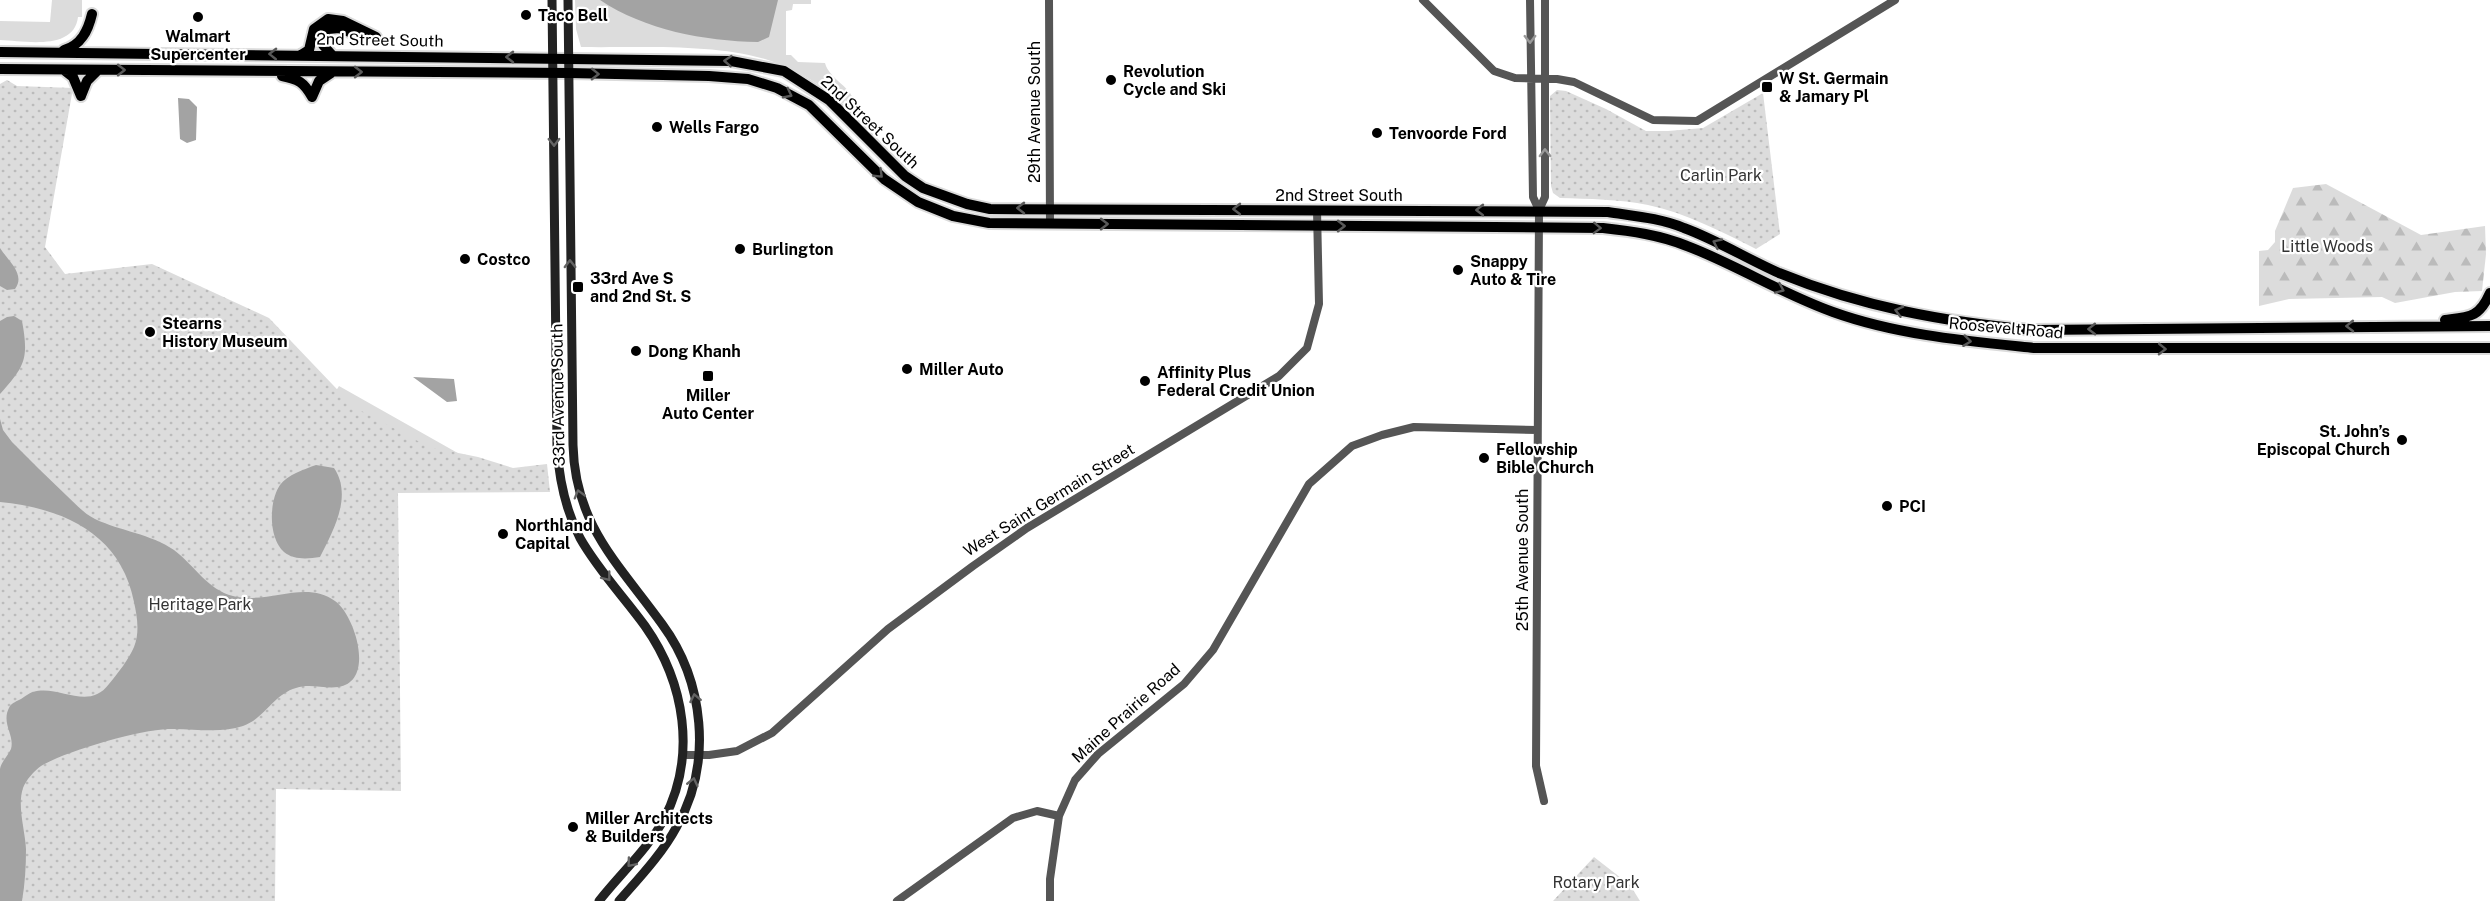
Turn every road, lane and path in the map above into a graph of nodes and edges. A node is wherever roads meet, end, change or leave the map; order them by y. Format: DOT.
graph roads {
  1 [pos="552,0"];
  2 [pos="568,0"];
  3 [pos="1048,0"];
  4 [pos="1423,0"];
  5 [pos="1530,0"];
  6 [pos="1545,0"];
  7 [pos="1895,0"];
  8 [pos="92,14"];
  9 [pos="0,52"];
  10 [pos="55,52"];
  11 [pos="301,55"];
  12 [pos="332,55"];
  13 [pos="552,57"];
  14 [pos="569,57"];
  15 [pos="0,69"];
  16 [pos="63,69"];
  17 [pos="98,70"];
  18 [pos="260,71"];
  19 [pos="335,72"];
  20 [pos="553,73"];
  21 [pos="569,74"];
  22 [pos="1530,78"];
  23 [pos="1544,78"];
  24 [pos="1050,208"];
  25 [pos="1317,210"];
  26 [pos="1539,210"];
  27 [pos="1050,224"];
  28 [pos="1317,226"];
  29 [pos="1539,227"];
  30 [pos="2490,293"];
  31 [pos="2409,326"];
  32 [pos="2490,326"];
  33 [pos="2490,348"];
  34 [pos="1537,430"];
  35 [pos="683,755"];
  36 [pos="698,756"];
  37 [pos="1544,801"];
  38 [pos="1059,816"];
  39 [pos="599,901"];
  40 [pos="619,901"];
  41 [pos="897,901"];
  42 [pos="1050,901"];
  1 -- 13 [label="main road, 33rd Avenue South"];
  2 -- 14 [label="main road, 33rd Avenue South"];
  3 -- 24 [label="street, 29th Avenue South"];
  4 -- 22 [label="street"];
  5 -- 22 [label="street, 25th Avenue South, one-way"];
  6 -- 23 [label="street, 25th Avenue South"];
  7 -- 23 [label="street"];
  8 -- 10 [label="main road"];
  9 -- 10 [label="main road, 2nd Street South"];
  11 -- 10 [label="main road, 2nd Street South, one-way"];
  11 -- 12 [label="main road, 2nd Street South"];
  11 -- 12 [label="main road"];
  13 -- 12 [label="main road, 2nd Street South, one-way"];
  13 -- 14 [label="main road, 2nd Street South"];
  13 -- 20 [label="main road, 33rd Avenue South"];
  14 -- 21 [label="main road, 33rd Avenue South"];
  24 -- 14 [label="main road, 2nd Street South, one-way"];
  15 -- 16 [label="main road, 2nd Street South"];
  16 -- 17 [label="main road, 2nd Street South"];
  16 -- 17 [label="main road"];
  17 -- 18 [label="main road, 2nd Street South, one-way"];
  18 -- 19 [label="main road, 2nd Street South"];
  18 -- 19 [label="main road"];
  19 -- 20 [label="main road, 2nd Street South, one-way"];
  20 -- 21 [label="main road, 2nd Street South"];
  20 -- 35 [label="main road, 33rd Avenue South, one-way"];
  21 -- 27 [label="main road, 2nd Street South, one-way"];
  36 -- 21 [label="main road, 33rd Avenue South, one-way"];
  22 -- 23 [label="street"];
  22 -- 26 [label="street, 25th Avenue South"];
  26 -- 23 [label="street, 25th Avenue South, one-way"];
  25 -- 24 [label="main road, 2nd Street South, one-way"];
  24 -- 27 [label="street, 29th Avenue South"];
  26 -- 25 [label="main road, 2nd Street South, one-way"];
  25 -- 28 [label="street, West Saint Germain Street"];
  26 -- 29 [label="street, 25th Avenue South"];
  31 -- 26 [label="main road, Roosevelt Road, one-way"];
  27 -- 28 [label="main road, 2nd Street South, one-way"];
  28 -- 29 [label="main road, 2nd Street South, one-way"];
  28 -- 36 [label="street, West Saint Germain Street"];
  29 -- 33 [label="main road, Roosevelt Road, one-way"];
  29 -- 34 [label="street, 25th Avenue South"];
  30 -- 31 [label="main road"];
  31 -- 32 [label="main road, Roosevelt Road"];
  34 -- 37 [label="street, 25th Avenue South"];
  34 -- 38 [label="street, Maine Prairie Road"];
  35 -- 36 [label="street, West Saint Germain Street"];
  35 -- 39 [label="main road, one-way"];
  40 -- 36 [label="main road, one-way"];
  38 -- 41 [label="street"];
  38 -- 42 [label="street, Maine Prairie Road"];
}
